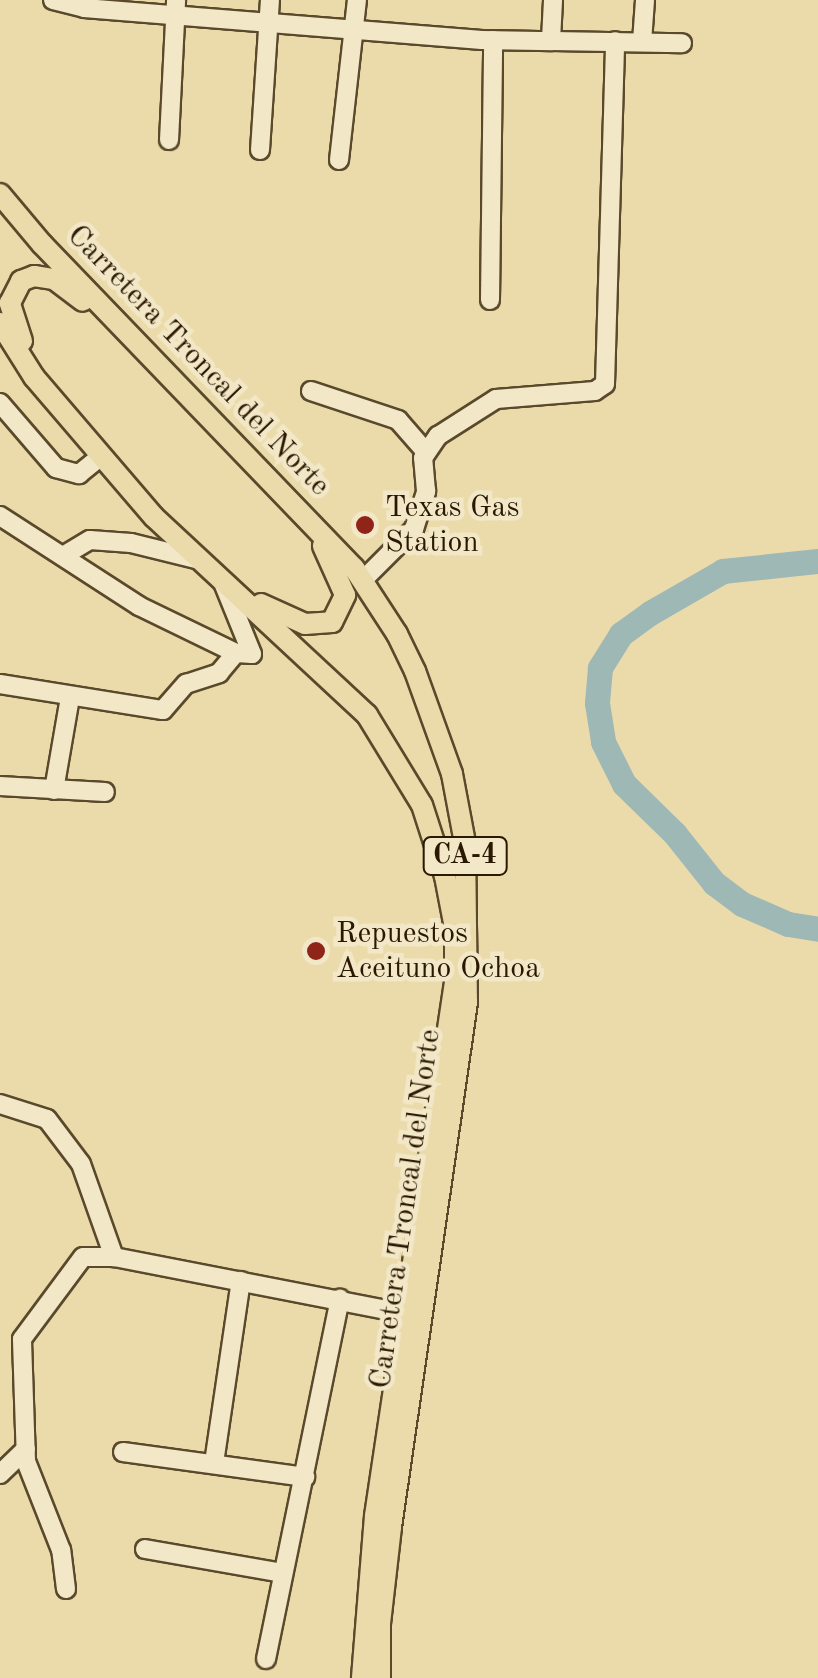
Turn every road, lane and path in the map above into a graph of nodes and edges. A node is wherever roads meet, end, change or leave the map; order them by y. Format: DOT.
graph roads {
  1 [pos="54,0"];
  2 [pos="357,0"];
  3 [pos="554,0"];
  4 [pos="645,0"];
  5 [pos="175,7"];
  6 [pos="269,10"];
  7 [pos="354,28"];
  8 [pos="494,40"];
  9 [pos="551,40"];
  10 [pos="615,41"];
  11 [pos="642,42"];
  12 [pos="682,44"];
  13 [pos="170,140"];
  14 [pos="260,150"];
  15 [pos="339,160"];
  16 [pos="0,194"];
  17 [pos="490,300"];
  18 [pos="0,323"];
  19 [pos="129,335"];
  20 [pos="34,376"];
  21 [pos="311,391"];
  22 [pos="0,403"];
  23 [pos="425,451"];
  24 [pos="100,458"];
  25 [pos="144,506"];
  26 [pos="0,516"];
  27 [pos="308,518"];
  28 [pos="131,544"];
  29 [pos="62,556"];
  30 [pos="200,560"];
  31 [pos="362,581"];
  32 [pos="230,586"];
  33 [pos="236,653"];
  34 [pos="0,684"];
  35 [pos="70,698"];
  36 [pos="0,786"];
  37 [pos="54,790"];
  38 [pos="105,792"];
  39 [pos="0,1104"];
  40 [pos="114,1257"];
  41 [pos="241,1281"];
  42 [pos="340,1300"];
  43 [pos="404,1313"];
  44 [pos="26,1449"];
  45 [pos="124,1452"];
  46 [pos="214,1463"];
  47 [pos="0,1474"];
  48 [pos="304,1477"];
  49 [pos="145,1549"];
  50 [pos="282,1573"];
  51 [pos="66,1590"];
  52 [pos="266,1659"];
  53 [pos="362,1678"];
  54 [pos="380,1678"];
  1 -- 5 [label="street"];
  2 -- 7 [label="street"];
  3 -- 9 [label="street"];
  4 -- 11 [label="street"];
  5 -- 6 [label="street"];
  5 -- 13 [label="street"];
  6 -- 7 [label="street"];
  6 -- 14 [label="street"];
  7 -- 8 [label="street"];
  7 -- 15 [label="street"];
  8 -- 9 [label="street"];
  8 -- 17 [label="street"];
  9 -- 10 [label="street"];
  10 -- 11 [label="street"];
  10 -- 23 [label="street"];
  11 -- 12 [label="street"];
  16 -- 19 [label="main road, Carretera Troncal del Norte / CA-4"];
  18 -- 20 [label="main road, Carretera Troncal del Norte / CA-4"];
  19 -- 20 [label="main road"];
  19 -- 27 [label="main road, Carretera Troncal del Norte / CA-4"];
  20 -- 24 [label="main road, Carretera Troncal del Norte / CA-4"];
  21 -- 23 [label="street"];
  22 -- 24 [label="street"];
  23 -- 31 [label="street"];
  24 -- 25 [label="main road, Carretera Troncal del Norte / CA-4"];
  25 -- 28 [label="street"];
  25 -- 30 [label="main road, Carretera Troncal del Norte / CA-4"];
  26 -- 29 [label="street"];
  27 -- 31 [label="main road, Carretera Troncal del Norte / CA-4"];
  27 -- 32 [label="main road"];
  28 -- 29 [label="street"];
  28 -- 30 [label="street"];
  29 -- 33 [label="street"];
  30 -- 32 [label="main road, Carretera Troncal del Norte / CA-4"];
  31 -- 54 [label="main road, Carretera Troncal del Norte / CA-4"];
  32 -- 33 [label="street"];
  32 -- 43 [label="main road, Carretera Troncal del Norte / CA-4"];
  33 -- 35 [label="street"];
  34 -- 35 [label="street"];
  35 -- 37 [label="street"];
  36 -- 37 [label="street"];
  37 -- 38 [label="street"];
  39 -- 40 [label="street"];
  40 -- 41 [label="street"];
  40 -- 44 [label="street"];
  41 -- 42 [label="street"];
  41 -- 46 [label="street"];
  42 -- 43 [label="street"];
  42 -- 48 [label="street"];
  43 -- 53 [label="main road, Carretera Troncal del Norte / CA-4"];
  44 -- 47 [label="street"];
  44 -- 51 [label="street"];
  45 -- 46 [label="street"];
  46 -- 48 [label="street"];
  48 -- 50 [label="street"];
  49 -- 50 [label="street"];
  50 -- 52 [label="street"];
}
